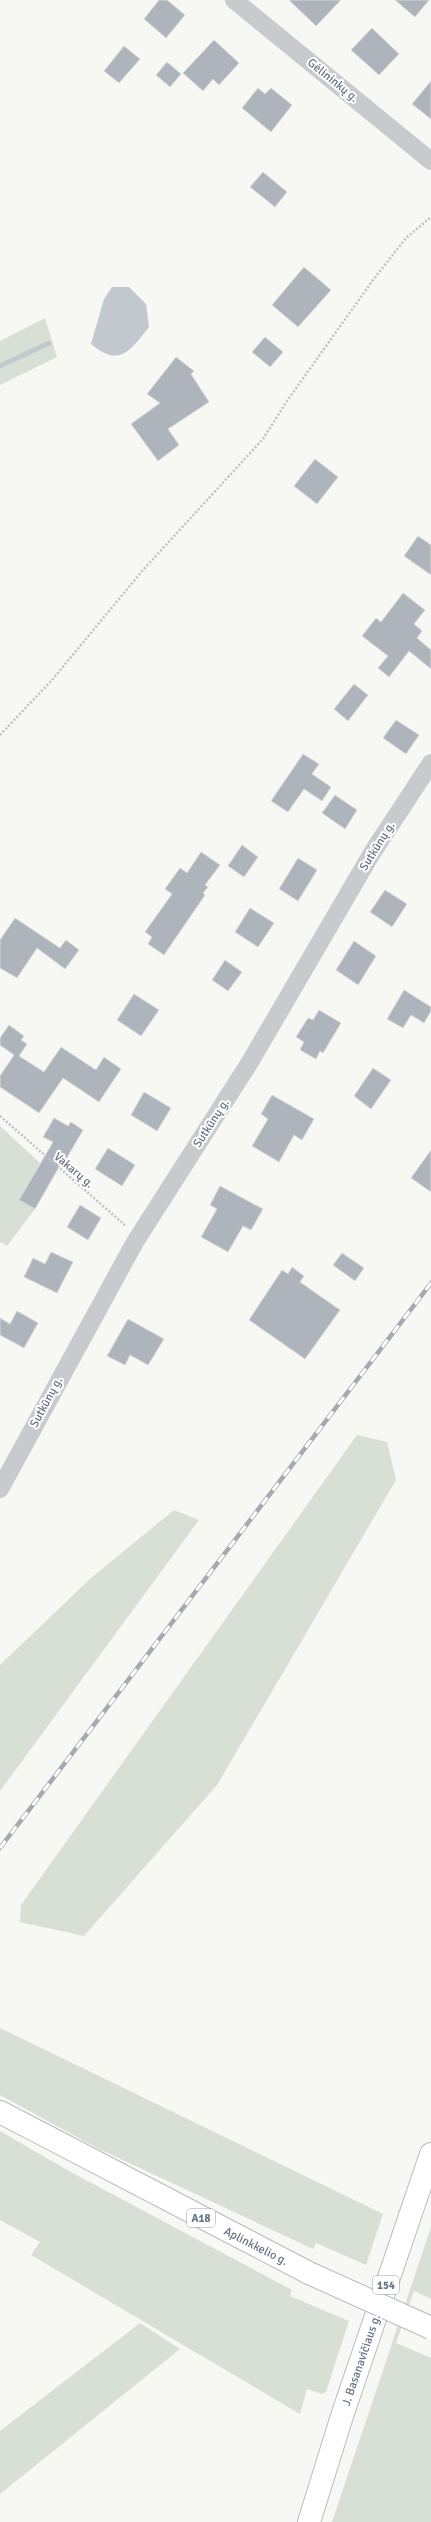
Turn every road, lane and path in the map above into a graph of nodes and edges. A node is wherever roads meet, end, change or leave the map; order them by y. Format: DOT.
graph roads {
  1 [pos="234,0"];
  2 [pos="431,161"];
  3 [pos="431,217"];
  4 [pos="0,735"];
  5 [pos="431,763"];
  6 [pos="0,1116"];
  7 [pos="139,1236"];
  8 [pos="0,1489"];
  9 [pos="0,2112"];
  10 [pos="431,2154"];
  11 [pos="431,2328"];
  12 [pos="309,2522"];
  1 -- 2 [label="street, Gėlininkų g."];
  3 -- 4 [label="path"];
  5 -- 7 [label="street, Sutkūnų g."];
  6 -- 7 [label="path, Vakarų g."];
  7 -- 8 [label="street, Sutkūnų g."];
  9 -- 11 [label="main road, Aplinkkelio g. / A18, bridge"];
  10 -- 12 [label="main road, J. Basanavičiaus g. / 154"];
}
